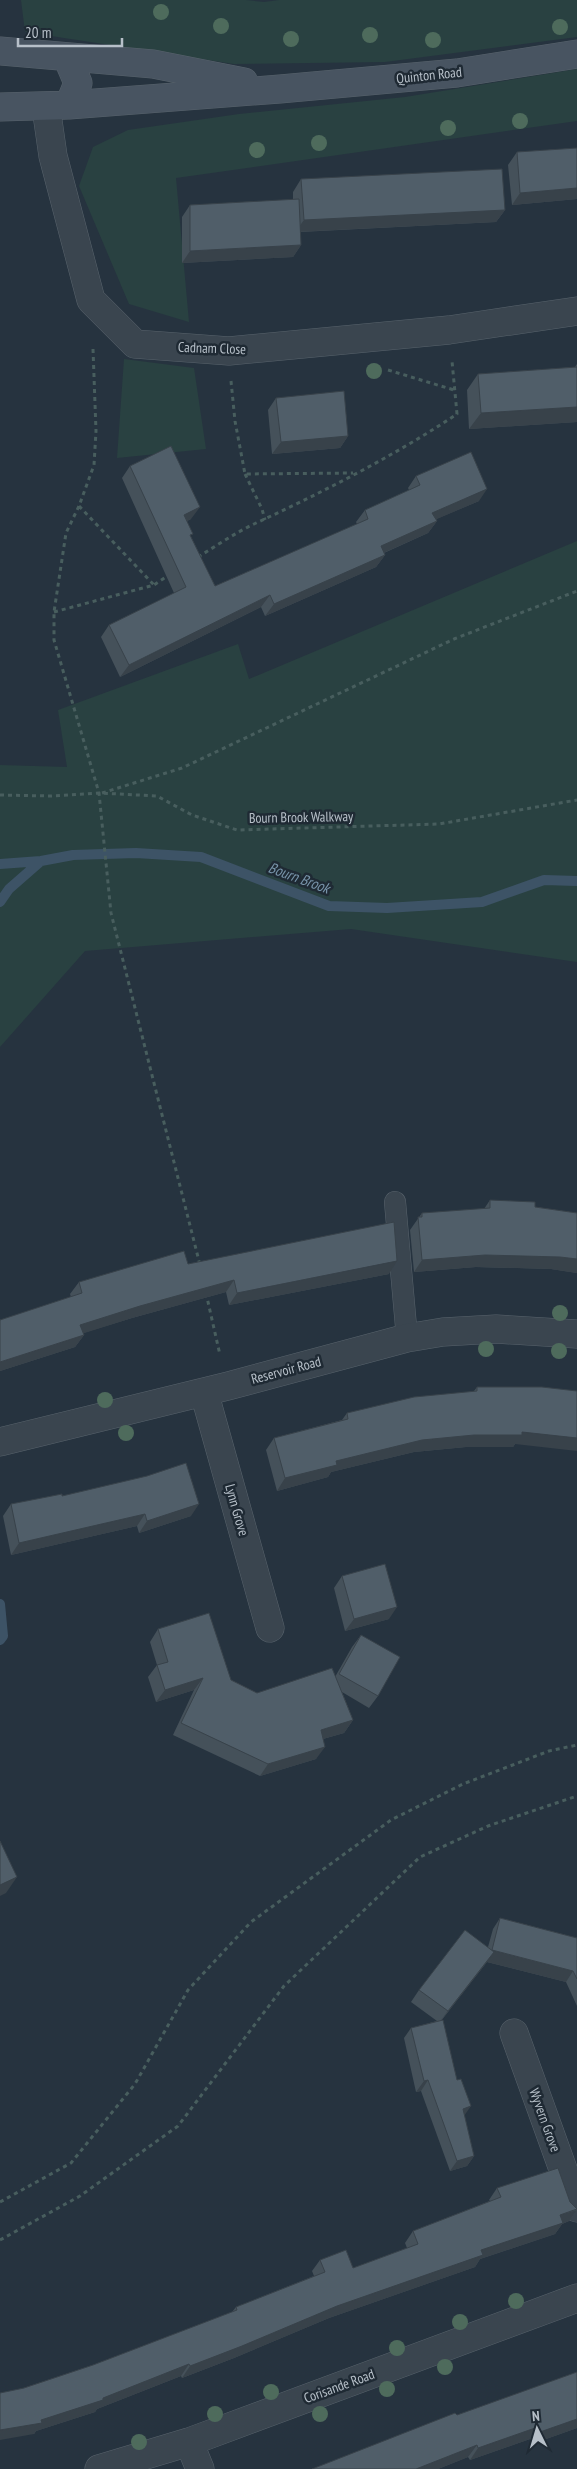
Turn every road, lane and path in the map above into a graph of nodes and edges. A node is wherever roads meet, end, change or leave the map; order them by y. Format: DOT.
graph roads {
  1 [pos="0,52"];
  2 [pos="577,54"];
  3 [pos="68,57"];
  4 [pos="280,89"];
  5 [pos="58,106"];
  6 [pos="0,107"];
  7 [pos="91,300"];
  8 [pos="577,311"];
  9 [pos="449,330"];
  10 [pos="366,338"];
  11 [pos="229,351"];
  12 [pos="454,390"];
  13 [pos="354,473"];
  14 [pos="245,474"];
  15 [pos="79,506"];
  16 [pos="265,520"];
  17 [pos="195,559"];
  18 [pos="170,574"];
  19 [pos="154,585"];
  20 [pos="577,591"];
  21 [pos="54,612"];
  22 [pos="99,793"];
  23 [pos="0,795"];
  24 [pos="577,800"];
  25 [pos="395,1202"];
  26 [pos="202,1274"];
  27 [pos="206,1292"];
  28 [pos="577,1334"];
  29 [pos="407,1338"];
  30 [pos="216,1389"];
  31 [pos="0,1442"];
  32 [pos="270,1628"];
  33 [pos="577,1745"];
  34 [pos="577,1796"];
  35 [pos="514,2033"];
  36 [pos="0,2202"];
  37 [pos="577,2208"];
  38 [pos="0,2240"];
  39 [pos="577,2298"];
  40 [pos="188,2442"];
  41 [pos="99,2469"];
  42 [pos="200,2469"];
  1 -- 3 [label="street, Quinton Road"];
  2 -- 4 [label="street, Quinton Road"];
  3 -- 4 [label="street, Quinton Road"];
  3 -- 5 [label="street"];
  4 -- 5 [label="street, Quinton Road"];
  5 -- 6 [label="street, Quinton Road"];
  5 -- 7 [label="street"];
  7 -- 11 [label="street, Cadnam Close"];
  7 -- 15 [label="path"];
  8 -- 9 [label="street, Cadnam Close"];
  9 -- 10 [label="street, Cadnam Close"];
  9 -- 12 [label="path"];
  10 -- 11 [label="street, Cadnam Close"];
  10 -- 12 [label="path"];
  11 -- 14 [label="path"];
  12 -- 13 [label="path"];
  13 -- 14 [label="path"];
  13 -- 16 [label="path"];
  14 -- 16 [label="path"];
  15 -- 19 [label="path"];
  15 -- 21 [label="path"];
  16 -- 17 [label="path"];
  18 -- 19 [label="path"];
  19 -- 21 [label="path"];
  20 -- 22 [label="path"];
  21 -- 22 [label="path"];
  22 -- 23 [label="path, Bourn Brook Walkway"];
  22 -- 24 [label="path, Bourn Brook Walkway"];
  22 -- 26 [label="path"];
  25 -- 29 [label="lane"];
  27 -- 30 [label="path"];
  28 -- 29 [label="street, Reservoir Road"];
  29 -- 30 [label="street, Reservoir Road"];
  30 -- 31 [label="street, Reservoir Road"];
  30 -- 32 [label="street, Lynn Grove"];
  33 -- 36 [label="path"];
  34 -- 38 [label="path"];
  35 -- 37 [label="street, Wyvern Grove"];
  39 -- 40 [label="street, Corisande Road"];
  40 -- 41 [label="street, Corisande Road"];
  40 -- 42 [label="street"];
}
